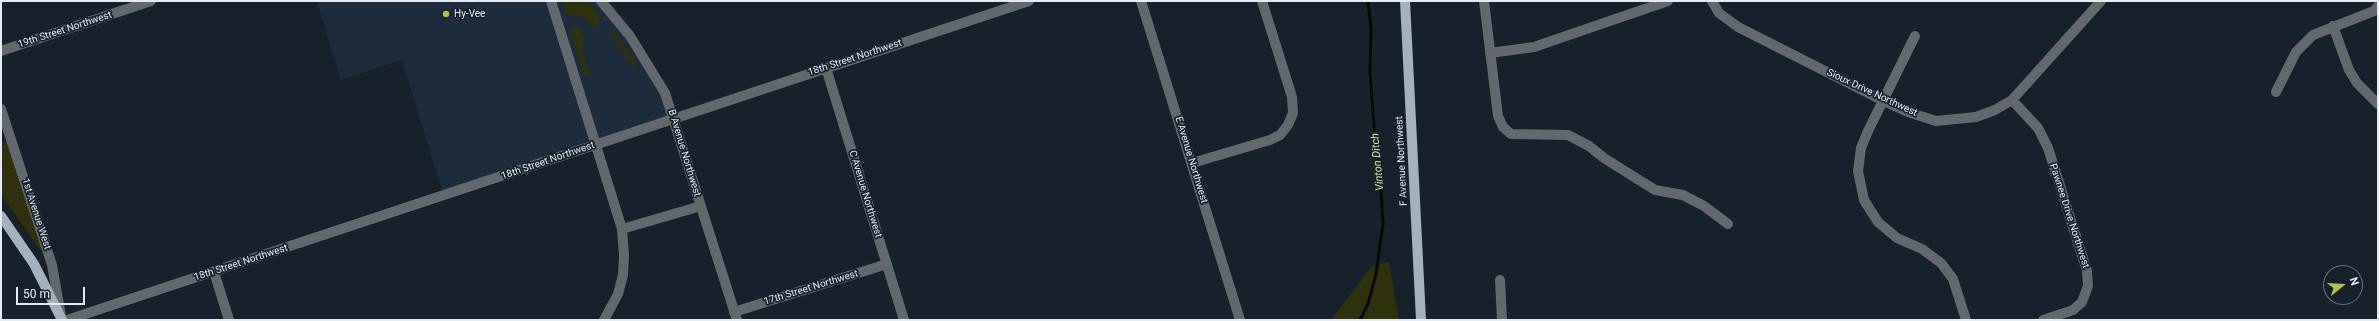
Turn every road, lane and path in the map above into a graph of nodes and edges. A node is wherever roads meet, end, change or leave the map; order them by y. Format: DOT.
graph roads {
  1 [pos="151,1"];
  2 [pos="551,1"];
  3 [pos="601,1"];
  4 [pos="1029,1"];
  5 [pos="1141,1"];
  6 [pos="1262,1"];
  7 [pos="1406,1"];
  8 [pos="1484,1"];
  9 [pos="1668,1"];
  10 [pos="1712,1"];
  11 [pos="2101,1"];
  12 [pos="2378,6"];
  13 [pos="2333,26"];
  14 [pos="1915,36"];
  15 [pos="1,51"];
  16 [pos="1490,53"];
  17 [pos="826,68"];
  18 [pos="2276,92"];
  19 [pos="2012,100"];
  20 [pos="1884,101"];
  21 [pos="2378,104"];
  22 [pos="1,109"];
  23 [pos="674,119"];
  24 [pos="6,125"];
  25 [pos="1,135"];
  26 [pos="596,144"];
  27 [pos="1192,163"];
  28 [pos="701,206"];
  29 [pos="1,216"];
  30 [pos="1728,224"];
  31 [pos="622,229"];
  32 [pos="887,264"];
  33 [pos="214,272"];
  34 [pos="1500,280"];
  35 [pos="736,316"];
  36 [pos="62,320"];
  37 [pos="67,320"];
  38 [pos="229,320"];
  39 [pos="604,320"];
  40 [pos="904,320"];
  41 [pos="1240,320"];
  42 [pos="1421,320"];
  43 [pos="1502,320"];
  44 [pos="1966,320"];
  45 [pos="2043,320"];
  1 -- 15 [label="street, 19th Street Northwest"];
  2 -- 26 [label="street"];
  3 -- 23 [label="street, B Avenue Northwest"];
  4 -- 17 [label="street, 18th Street Northwest"];
  5 -- 27 [label="street, E Avenue Northwest"];
  6 -- 27 [label="street"];
  7 -- 42 [label="main road, F Avenue Northwest"];
  8 -- 16 [label="street"];
  9 -- 16 [label="street"];
  10 -- 20 [label="street, Sioux Drive Northwest"];
  11 -- 19 [label="street, Sioux Drive Northwest"];
  12 -- 13 [label="street"];
  13 -- 18 [label="street"];
  13 -- 21 [label="street"];
  14 -- 20 [label="street"];
  16 -- 30 [label="street"];
  17 -- 23 [label="street, 18th Street Northwest"];
  17 -- 32 [label="street, C Avenue Northwest"];
  19 -- 20 [label="street, Sioux Drive Northwest"];
  19 -- 45 [label="street, Pawnee Drive Northwest"];
  20 -- 44 [label="street"];
  22 -- 24 [label="street, 1st Avenue West"];
  23 -- 26 [label="street, 18th Street Northwest"];
  23 -- 28 [label="street, B Avenue Northwest"];
  24 -- 25 [label="street"];
  24 -- 36 [label="street, 1st Avenue West"];
  26 -- 31 [label="street"];
  26 -- 33 [label="street, 18th Street Northwest"];
  27 -- 41 [label="street, E Avenue Northwest"];
  28 -- 31 [label="street"];
  28 -- 35 [label="street, B Avenue Northwest"];
  29 -- 36 [label="main road"];
  31 -- 39 [label="street"];
  32 -- 35 [label="street, 17th Street Northwest"];
  32 -- 40 [label="street, C Avenue Northwest"];
  33 -- 37 [label="street, 18th Street Northwest"];
  33 -- 38 [label="street"];
  34 -- 43 [label="street"];
}
